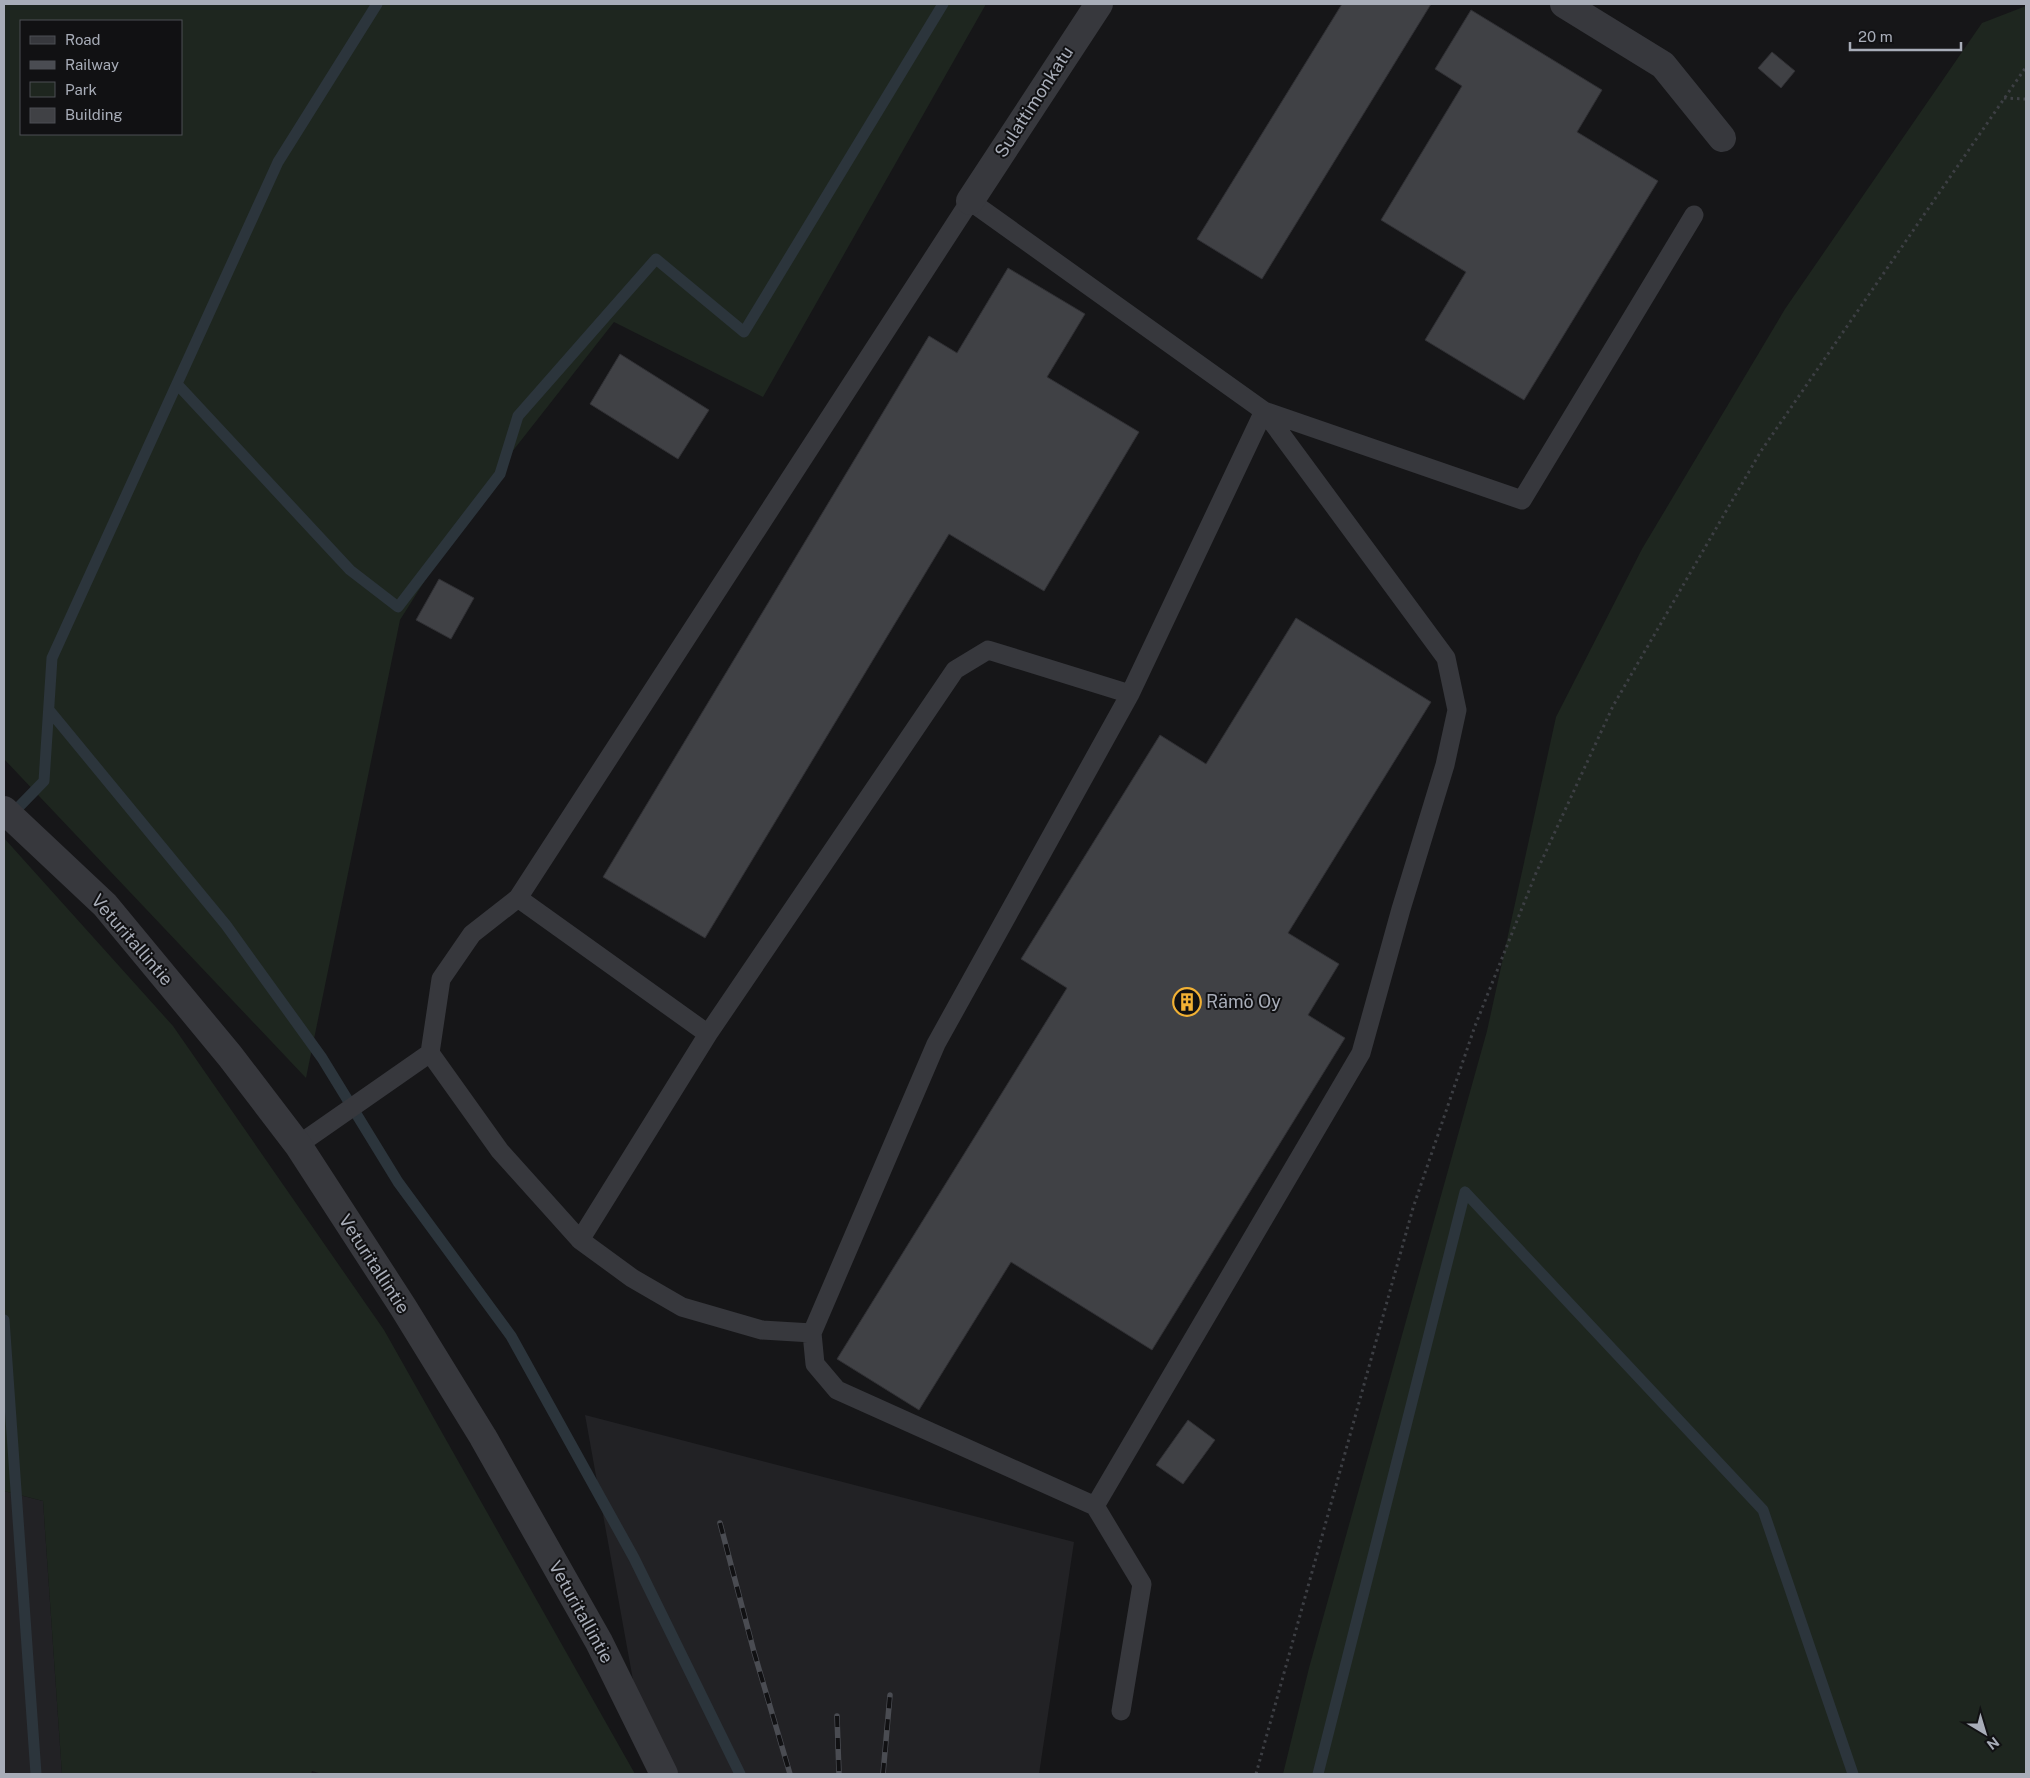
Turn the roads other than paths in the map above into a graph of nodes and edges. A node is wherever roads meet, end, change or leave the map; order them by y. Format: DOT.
graph roads {
  1 [pos="1099,4"];
  2 [pos="1564,4"];
  3 [pos="1722,138"];
  4 [pos="970,201"];
  5 [pos="1694,215"];
  6 [pos="1264,411"];
  7 [pos="1130,694"];
  8 [pos="4,810"];
  9 [pos="518,898"];
  10 [pos="708,1034"];
  11 [pos="430,1053"];
  12 [pos="298,1145"];
  13 [pos="580,1240"];
  14 [pos="812,1333"];
  15 [pos="1095,1506"];
  16 [pos="1121,1711"];
  17 [pos="664,1774"];
  1 -- 4 [label="street, Sulattimonkatu"];
  2 -- 3 [label="street"];
  4 -- 6 [label="lane"];
  4 -- 9 [label="lane"];
  5 -- 6 [label="lane"];
  6 -- 7 [label="lane"];
  6 -- 15 [label="lane"];
  7 -- 10 [label="lane"];
  7 -- 14 [label="lane"];
  8 -- 12 [label="street, Veturitallintie"];
  9 -- 10 [label="lane"];
  9 -- 11 [label="lane"];
  10 -- 13 [label="lane"];
  11 -- 12 [label="lane"];
  11 -- 13 [label="lane"];
  12 -- 17 [label="street, Veturitallintie"];
  13 -- 14 [label="lane"];
  14 -- 15 [label="lane"];
  15 -- 16 [label="lane"];
}
